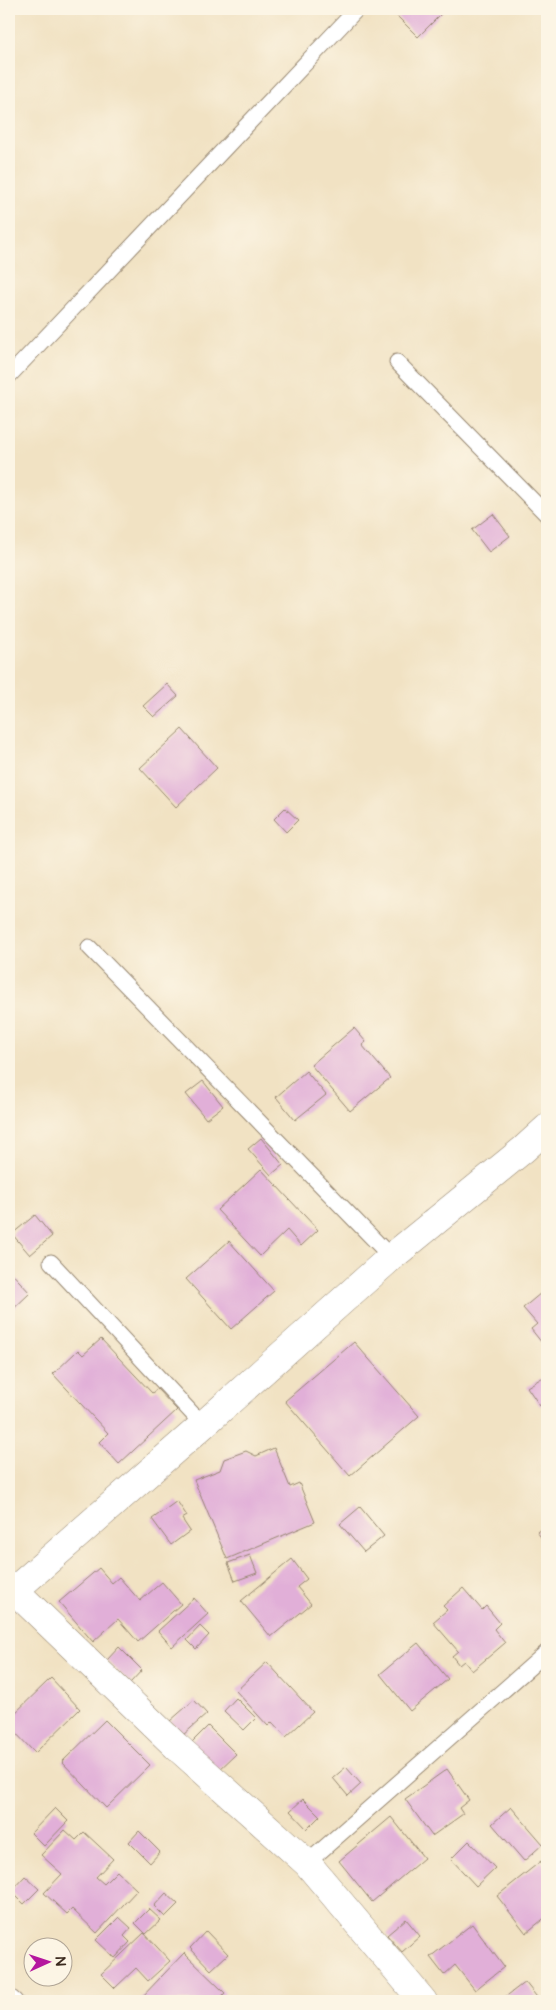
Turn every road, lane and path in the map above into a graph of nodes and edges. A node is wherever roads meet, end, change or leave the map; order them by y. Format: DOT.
graph roads {
  1 [pos="357,9"];
  2 [pos="397,362"];
  3 [pos="9,376"];
  4 [pos="547,515"];
  5 [pos="90,947"];
  6 [pos="547,1128"];
  7 [pos="391,1257"];
  8 [pos="51,1262"];
  9 [pos="203,1425"];
  10 [pos="12,1593"];
  11 [pos="547,1652"];
  12 [pos="306,1863"];
  13 [pos="9,1996"];
  14 [pos="15,2001"];
  15 [pos="423,2001"];
  1 -- 3 [label="lane"];
  2 -- 4 [label="lane"];
  5 -- 7 [label="lane"];
  6 -- 7 [label="street"];
  7 -- 9 [label="street"];
  8 -- 9 [label="lane"];
  9 -- 10 [label="street"];
  10 -- 12 [label="street"];
  11 -- 12 [label="lane"];
  12 -- 15 [label="street"];
  13 -- 14 [label="lane"];
}
